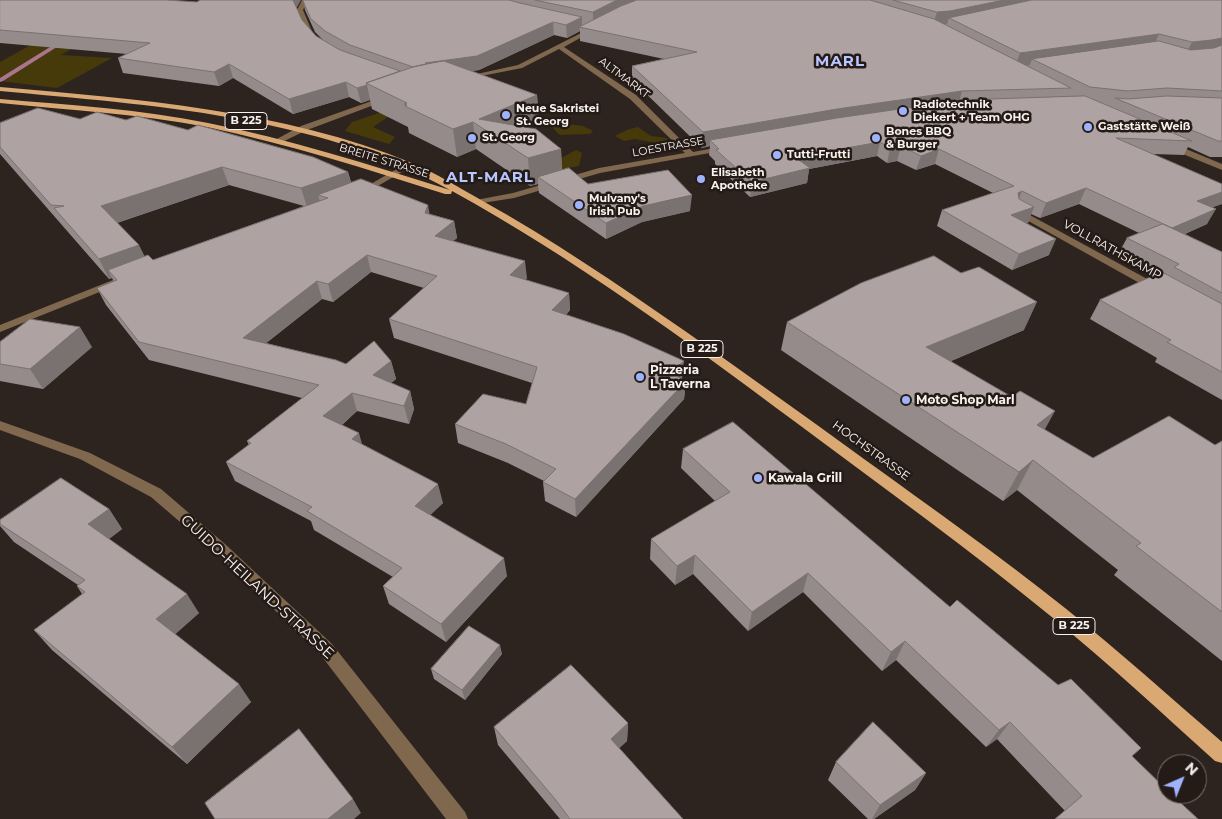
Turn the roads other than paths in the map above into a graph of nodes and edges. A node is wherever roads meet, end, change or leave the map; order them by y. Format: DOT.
graph roads {
  1 [pos="306,0"];
  2 [pos="602,24"];
  3 [pos="585,27"];
  4 [pos="594,29"];
  5 [pos="316,41"];
  6 [pos="559,46"];
  7 [pos="457,79"];
  8 [pos="0,89"];
  9 [pos="392,97"];
  10 [pos="0,101"];
  11 [pos="296,131"];
  12 [pos="277,141"];
  13 [pos="1164,142"];
  14 [pos="739,146"];
  15 [pos="692,154"];
  16 [pos="410,165"];
  17 [pos="1222,167"];
  18 [pos="393,175"];
  19 [pos="354,195"];
  20 [pos="478,202"];
  21 [pos="1017,211"];
  22 [pos="120,281"];
  23 [pos="1168,295"];
  24 [pos="0,329"];
  25 [pos="0,425"];
  26 [pos="1222,754"];
  27 [pos="458,819"];
  1 -- 5 [label="street"];
  2 -- 4 [label="street"];
  3 -- 4 [label="street"];
  4 -- 6 [label="street"];
  6 -- 7 [label="street"];
  6 -- 15 [label="street, ALTMARKT"];
  8 -- 11 [label="main road, BREITE STRASSE / B 225"];
  9 -- 11 [label="street"];
  10 -- 12 [label="main road, BREITE STRASSE / B 225"];
  11 -- 12 [label="street"];
  11 -- 16 [label="main road, BREITE STRASSE / B 225"];
  12 -- 18 [label="main road, BREITE STRASSE / B 225"];
  13 -- 17 [label="street"];
  14 -- 15 [label="street, LOESTRASSE"];
  15 -- 20 [label="street, LOESTRASSE"];
  16 -- 18 [label="street"];
  16 -- 20 [label="main road, BREITE STRASSE / B 225"];
  18 -- 19 [label="street"];
  18 -- 20 [label="main road, BREITE STRASSE / B 225"];
  20 -- 26 [label="main road, HOCHSTRASSE / B 225"];
  21 -- 23 [label="street, VOLLRATHSKAMP"];
  22 -- 24 [label="street"];
  25 -- 27 [label="street, GUIDO-HEILAND-STRASSE"];
}
